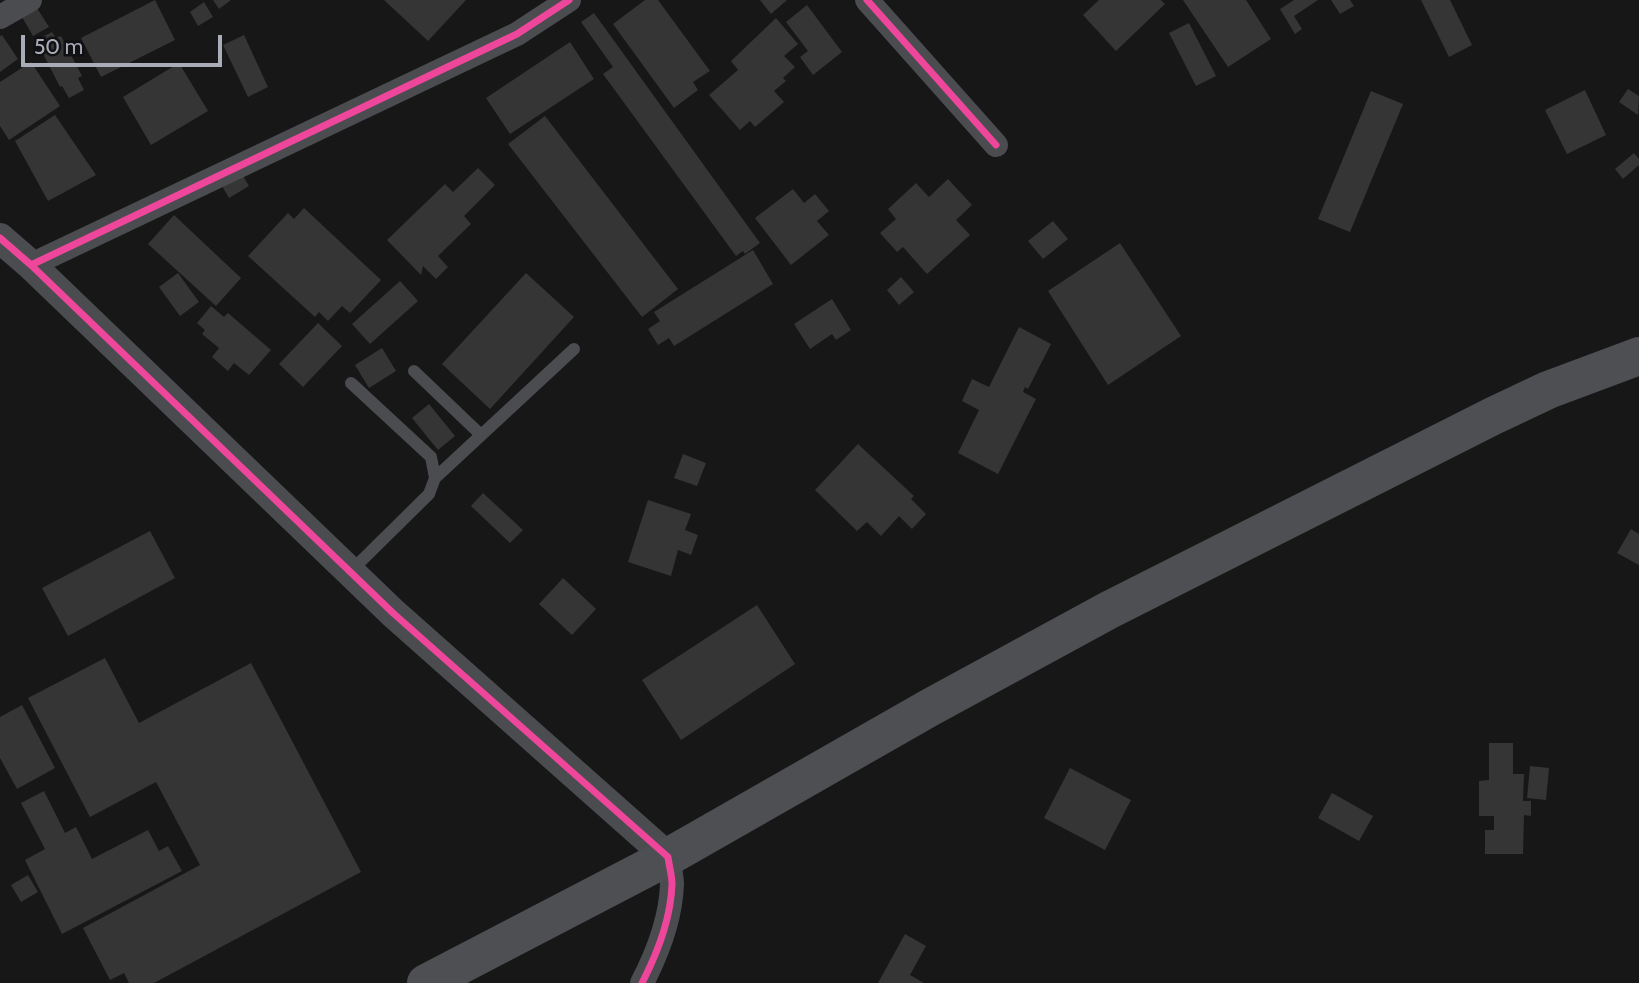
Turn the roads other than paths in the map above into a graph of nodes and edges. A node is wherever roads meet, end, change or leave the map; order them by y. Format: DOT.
graph roads {
  1 [pos="30,0"];
  2 [pos="569,0"];
  3 [pos="867,0"];
  4 [pos="0,17"];
  5 [pos="996,145"];
  6 [pos="0,238"];
  7 [pos="31,265"];
  8 [pos="574,349"];
  9 [pos="1639,356"];
  10 [pos="414,371"];
  11 [pos="351,383"];
  12 [pos="481,435"];
  13 [pos="435,478"];
  14 [pos="349,572"];
  15 [pos="668,857"];
  16 [pos="426,983"];
  17 [pos="642,983"];
  1 -- 4 [label="street"];
  2 -- 7 [label="street"];
  3 -- 5 [label="street"];
  6 -- 7 [label="street"];
  7 -- 14 [label="street"];
  8 -- 12 [label="lane"];
  9 -- 15 [label="main road"];
  10 -- 12 [label="lane"];
  11 -- 13 [label="lane"];
  12 -- 13 [label="lane"];
  13 -- 14 [label="lane"];
  14 -- 15 [label="street"];
  15 -- 16 [label="main road"];
  15 -- 17 [label="street"];
}
